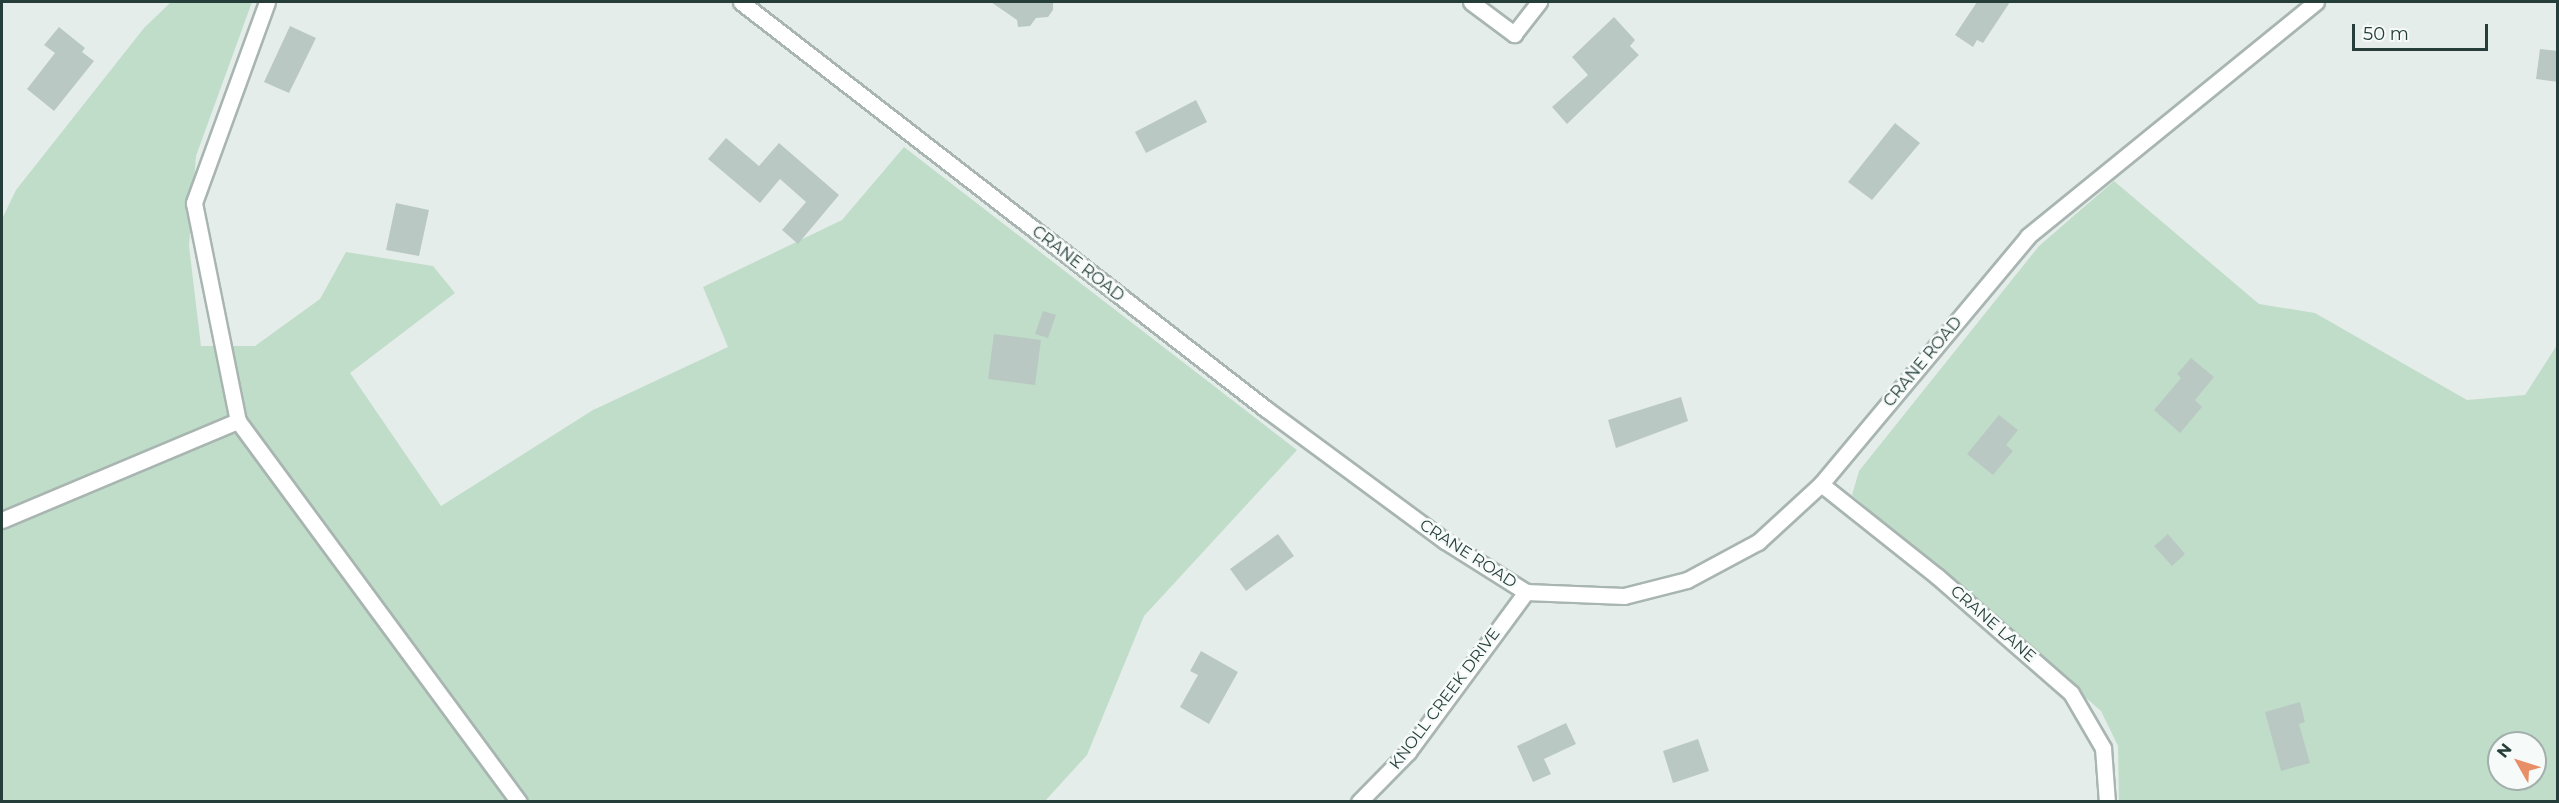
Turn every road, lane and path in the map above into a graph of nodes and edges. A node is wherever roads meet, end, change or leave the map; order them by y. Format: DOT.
graph roads {
  1 [pos="267,2"];
  2 [pos="741,2"];
  3 [pos="1471,2"];
  4 [pos="1539,2"];
  5 [pos="2316,2"];
  6 [pos="238,421"];
  7 [pos="1821,484"];
  8 [pos="2,520"];
  9 [pos="1526,592"];
  10 [pos="519,801"];
  11 [pos="1359,801"];
  12 [pos="2107,801"];
  1 -- 6 [label="street"];
  2 -- 9 [label="street, CRANE ROAD"];
  3 -- 4 [label="street"];
  5 -- 7 [label="street, CRANE ROAD"];
  6 -- 8 [label="street"];
  6 -- 10 [label="street"];
  7 -- 9 [label="street, CRANE ROAD"];
  7 -- 12 [label="street, CRANE LANE"];
  9 -- 11 [label="street, KNOLL CREEK DRIVE"];
}
